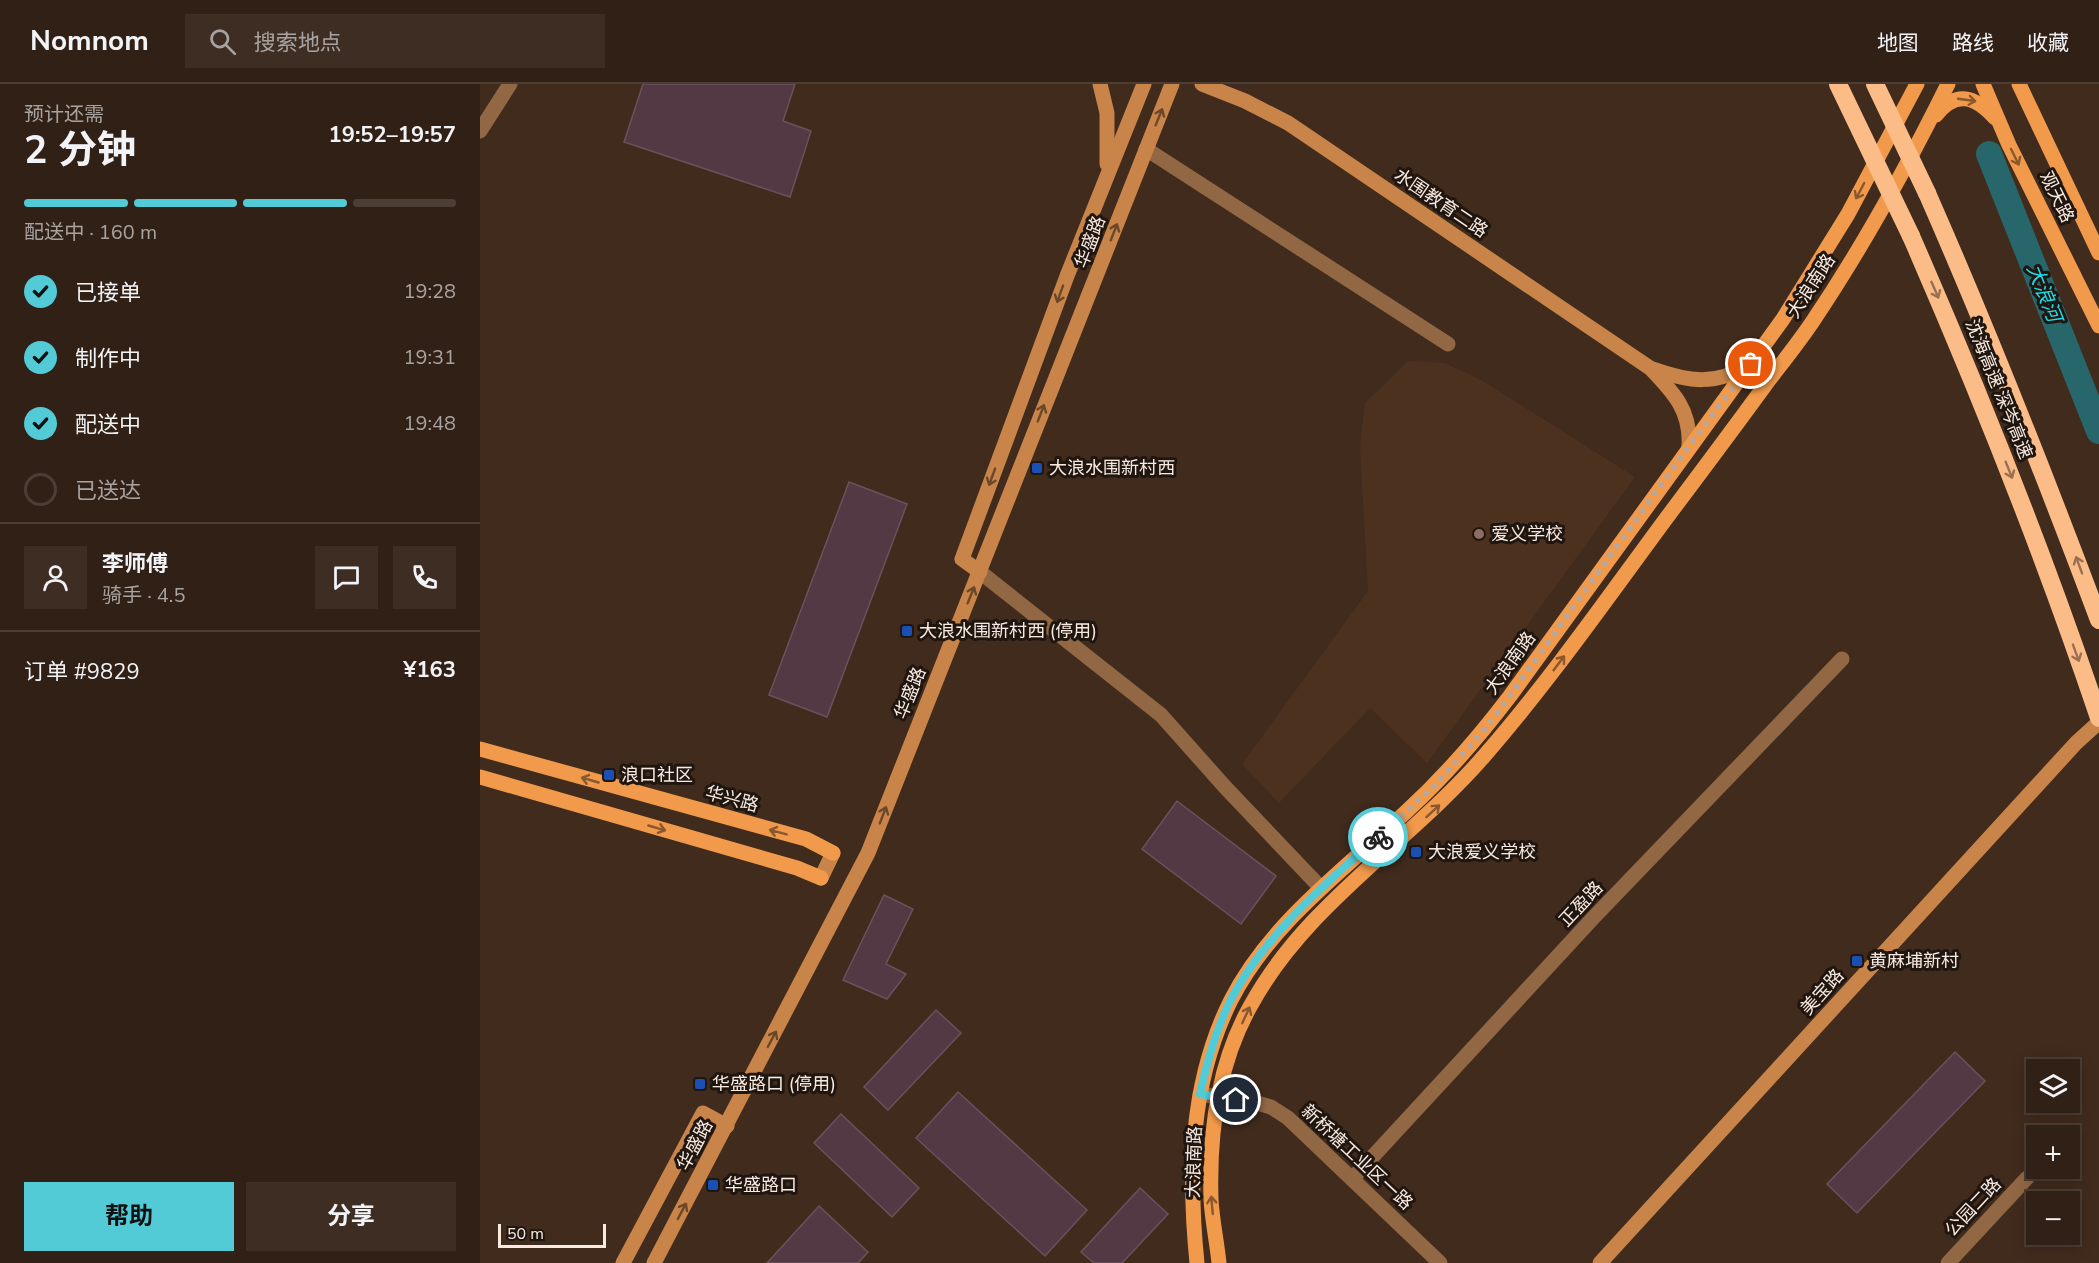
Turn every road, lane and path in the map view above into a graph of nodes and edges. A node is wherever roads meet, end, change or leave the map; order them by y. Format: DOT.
graph roads {
  1 [pos="510,84"];
  2 [pos="1100,84"];
  3 [pos="1144,84"];
  4 [pos="1172,84"];
  5 [pos="1202,84"];
  6 [pos="1838,84"];
  7 [pos="1875,84"];
  8 [pos="1915,84"];
  9 [pos="1948,84"];
  10 [pos="1983,84"];
  11 [pos="2019,84"];
  12 [pos="2025,84"];
  13 [pos="2026,101"];
  14 [pos="1928,124"];
  15 [pos="2002,130"];
  16 [pos="480,131"];
  17 [pos="1146,149"];
  18 [pos="1105,179"];
  19 [pos="2099,252"];
  20 [pos="1803,287"];
  21 [pos="1825,302"];
  22 [pos="2099,326"];
  23 [pos="1448,344"];
  24 [pos="1751,364"];
  25 [pos="1650,368"];
  26 [pos="1689,446"];
  27 [pos="980,572"];
  28 [pos="2099,620"];
  29 [pos="1842,659"];
  30 [pos="2099,720"];
  31 [pos="480,749"];
  32 [pos="480,777"];
  33 [pos="1321,888"];
  34 [pos="1200,1094"];
  35 [pos="1219,1097"];
  36 [pos="727,1126"];
  37 [pos="1352,1179"];
  38 [pos="2026,1179"];
  39 [pos="623,1263"];
  40 [pos="654,1263"];
  41 [pos="1197,1263"];
  42 [pos="1219,1263"];
  43 [pos="1440,1263"];
  44 [pos="1600,1263"];
  45 [pos="1948,1263"];
  1 -- 16 [label="street"];
  2 -- 18 [label="main road"];
  3 -- 18 [label="main road, 华盛路"];
  17 -- 4 [label="main road, 华盛路, one-way"];
  5 -- 25 [label="main road, 水围教育二路"];
  6 -- 30 [label="highway, 沈海高速 深岑高速, one-way, bridge"];
  28 -- 7 [label="highway, 沈海高速 深岑高速, one-way, bridge"];
  8 -- 20 [label="main road, 大浪南路, one-way"];
  9 -- 14 [label="main road, 大浪南路"];
  10 -- 15 [label="main road, 观天路"];
  11 -- 13 [label="main road, 观天路"];
  12 -- 13 [label="main road"];
  13 -- 19 [label="main road, 观天路"];
  14 -- 15 [label="main road, one-way"];
  14 -- 21 [label="main road, 大浪南路"];
  15 -- 22 [label="main road, 观天路, one-way"];
  17 -- 23 [label="street"];
  27 -- 17 [label="main road, 华盛路, one-way"];
  18 -- 27 [label="main road, 华盛路, one-way"];
  20 -- 21 [label="main road"];
  20 -- 24 [label="main road, 大浪南路"];
  35 -- 21 [label="main road, 大浪南路, one-way"];
  24 -- 25 [label="main road"];
  24 -- 26 [label="main road, 大浪南路"];
  25 -- 26 [label="main road"];
  26 -- 33 [label="main road, 大浪南路"];
  27 -- 33 [label="street"];
  36 -- 27 [label="main road, 华盛路, one-way"];
  29 -- 37 [label="street, 正盈路"];
  30 -- 44 [label="main road, 美宝路"];
  32 -- 31 [label="main road, 华兴路, one-way"];
  33 -- 34 [label="main road, 大浪南路"];
  34 -- 35 [label="street, 新桥塘工业区一路"];
  34 -- 41 [label="main road, 大浪南路"];
  35 -- 37 [label="street, 新桥塘工业区一路"];
  42 -- 35 [label="main road, 大浪南路, one-way"];
  36 -- 39 [label="main road, 华盛路"];
  40 -- 36 [label="main road, 华盛路, one-way"];
  37 -- 43 [label="street, 新桥塘工业区一路"];
  38 -- 45 [label="street, 公园二路"];
}
